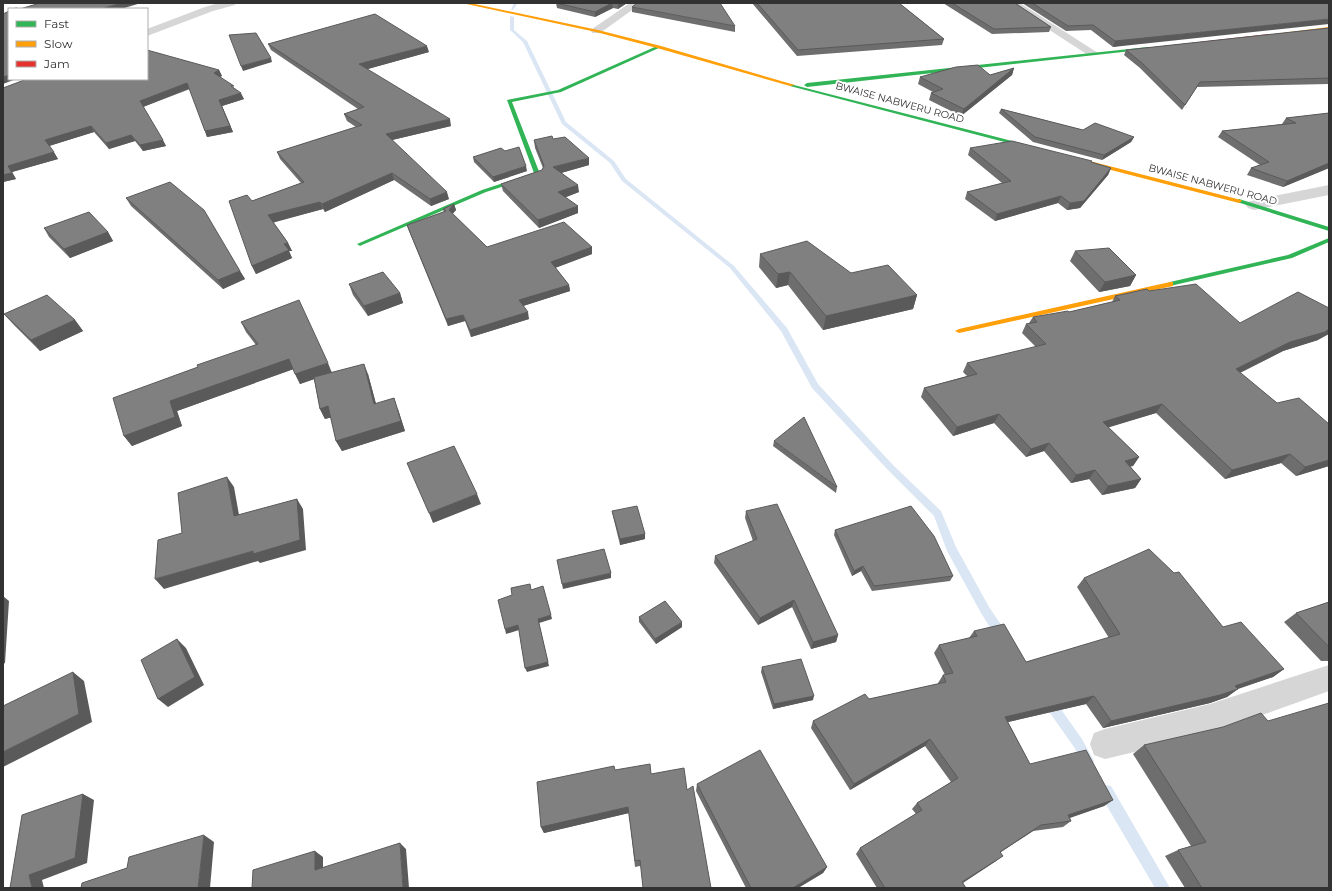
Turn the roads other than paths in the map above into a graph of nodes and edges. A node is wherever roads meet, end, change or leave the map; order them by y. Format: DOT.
graph roads {
  1 [pos="231,3"];
  2 [pos="464,3"];
  3 [pos="637,3"];
  4 [pos="1013,3"];
  5 [pos="1329,28"];
  6 [pos="596,31"];
  7 [pos="148,32"];
  8 [pos="659,47"];
  9 [pos="1092,53"];
  10 [pos="795,86"];
  11 [pos="1047,152"];
  12 [pos="1070,158"];
  13 [pos="1329,190"];
  14 [pos="1254,205"];
  15 [pos="1329,229"];
  16 [pos="1329,240"];
  17 [pos="360,244"];
  18 [pos="959,331"];
  19 [pos="1329,678"];
  20 [pos="1105,744"];
  1 -- 7 [label="street"];
  2 -- 6 [label="street, BWAISE NABWERU ROAD"];
  3 -- 6 [label="street"];
  4 -- 9 [label="street"];
  5 -- 9 [label="street"];
  6 -- 8 [label="street, BWAISE NABWERU ROAD"];
  8 -- 10 [label="street, BWAISE NABWERU ROAD"];
  8 -- 17 [label="street"];
  9 -- 10 [label="street"];
  10 -- 11 [label="street, BWAISE NABWERU ROAD"];
  12 -- 14 [label="street, BWAISE NABWERU ROAD"];
  13 -- 14 [label="street"];
  14 -- 15 [label="street, BWAISE NABWERU ROAD"];
  16 -- 18 [label="street"];
  19 -- 20 [label="street"];
}
